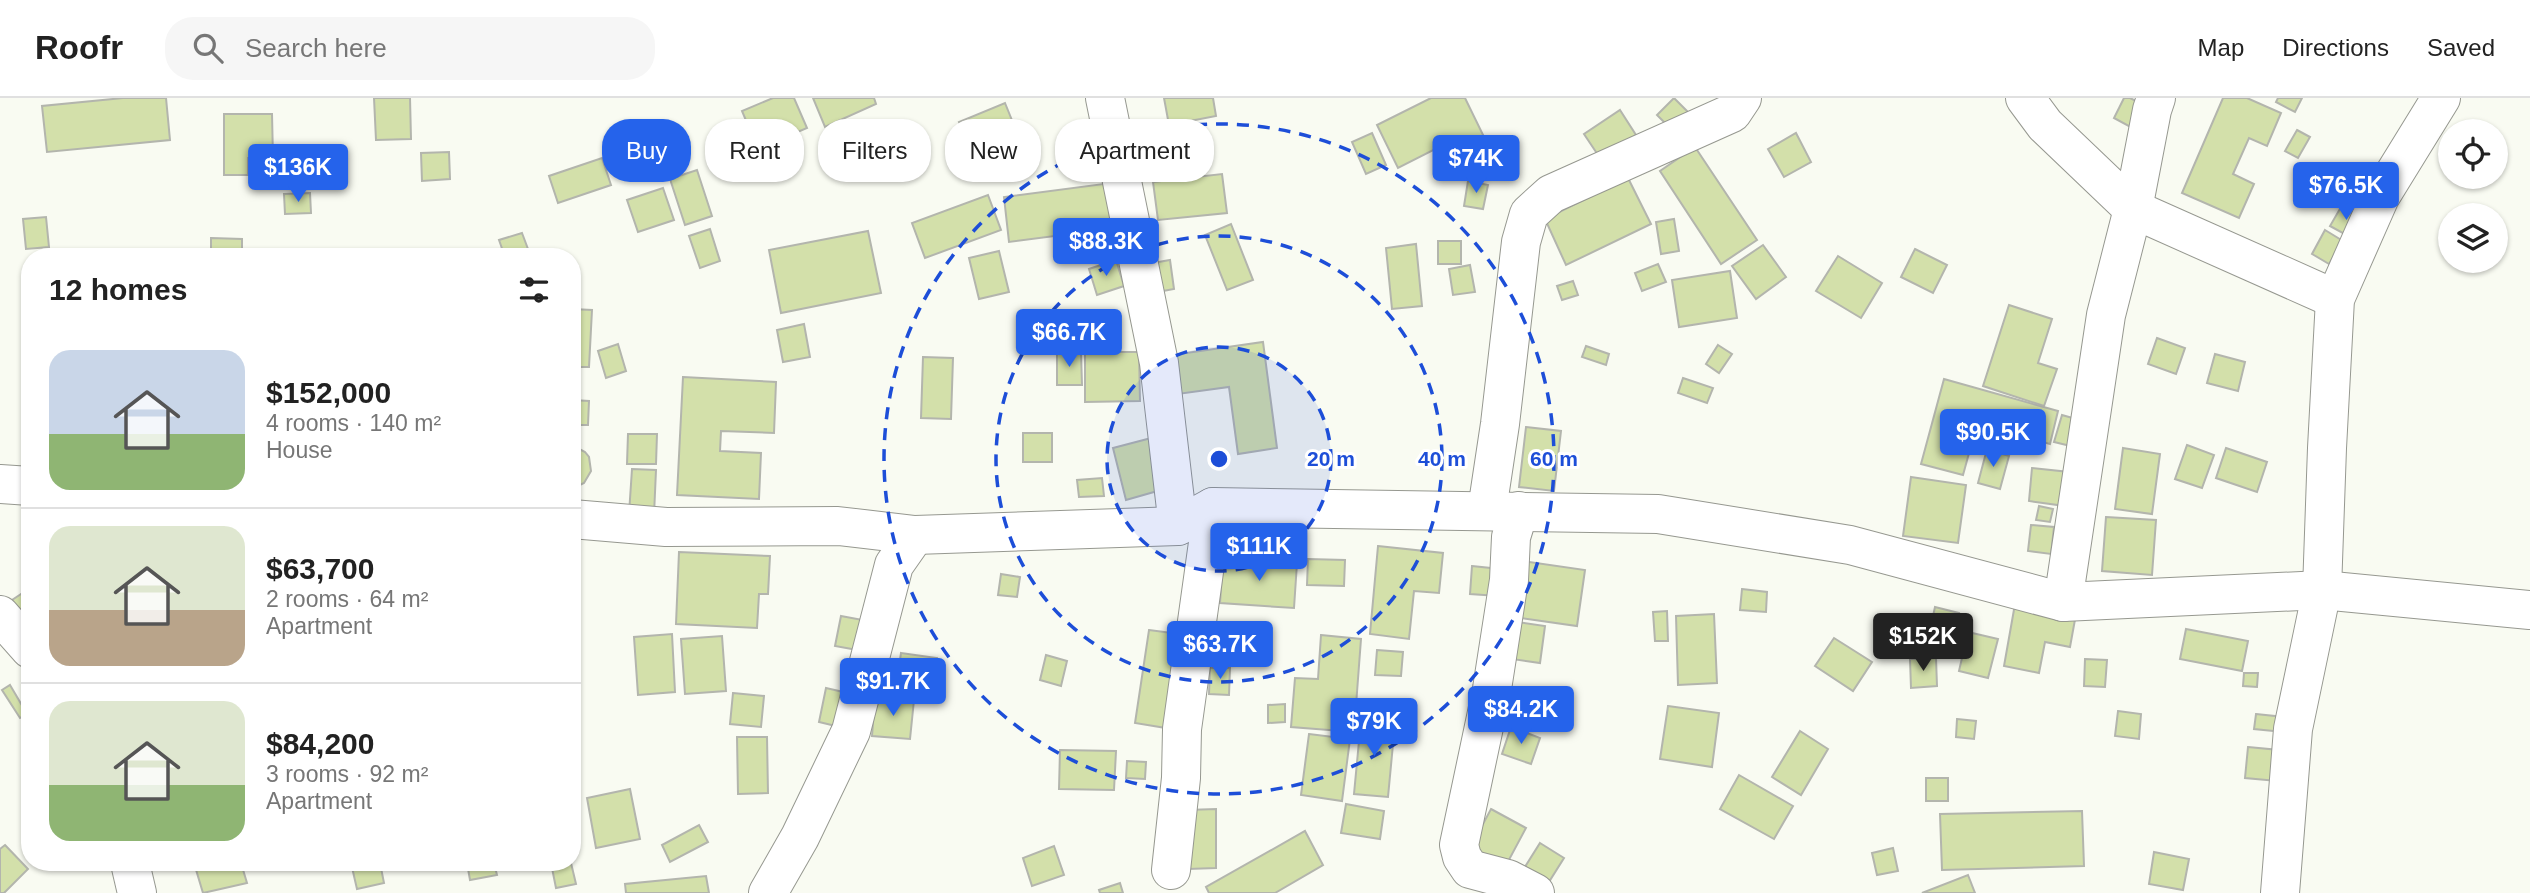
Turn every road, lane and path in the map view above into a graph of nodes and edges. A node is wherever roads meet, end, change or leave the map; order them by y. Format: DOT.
graph roads {
  1 [pos="1105,98"];
  2 [pos="1742,98"];
  3 [pos="2025,98"];
  4 [pos="2156,98"];
  5 [pos="2441,98"];
  6 [pos="2133,209"];
  7 [pos="2335,299"];
  8 [pos="1213,507"];
  9 [pos="1503,510"];
  10 [pos="581,520"];
  11 [pos="1178,526"];
  12 [pos="915,536"];
  13 [pos="2322,590"];
  14 [pos="2063,602"];
  15 [pos="2530,610"];
  16 [pos="0,615"];
  17 [pos="21,639"];
  18 [pos="1171,870"];
  19 [pos="132,871"];
  20 [pos="137,893"];
  21 [pos="768,893"];
  22 [pos="1535,893"];
  23 [pos="2280,893"];
  1 -- 11 [label="street"];
  2 -- 9 [label="street"];
  3 -- 6 [label="street"];
  4 -- 6 [label="street"];
  5 -- 7 [label="street"];
  6 -- 7 [label="street"];
  6 -- 14 [label="street"];
  7 -- 13 [label="street"];
  8 -- 9 [label="street"];
  8 -- 11 [label="street"];
  8 -- 18 [label="street"];
  9 -- 14 [label="street"];
  9 -- 22 [label="street"];
  10 -- 12 [label="street"];
  11 -- 12 [label="street"];
  12 -- 21 [label="street"];
  13 -- 14 [label="street"];
  13 -- 15 [label="street"];
  13 -- 23 [label="street"];
  16 -- 17 [label="street"];
  19 -- 20 [label="street"];
}
